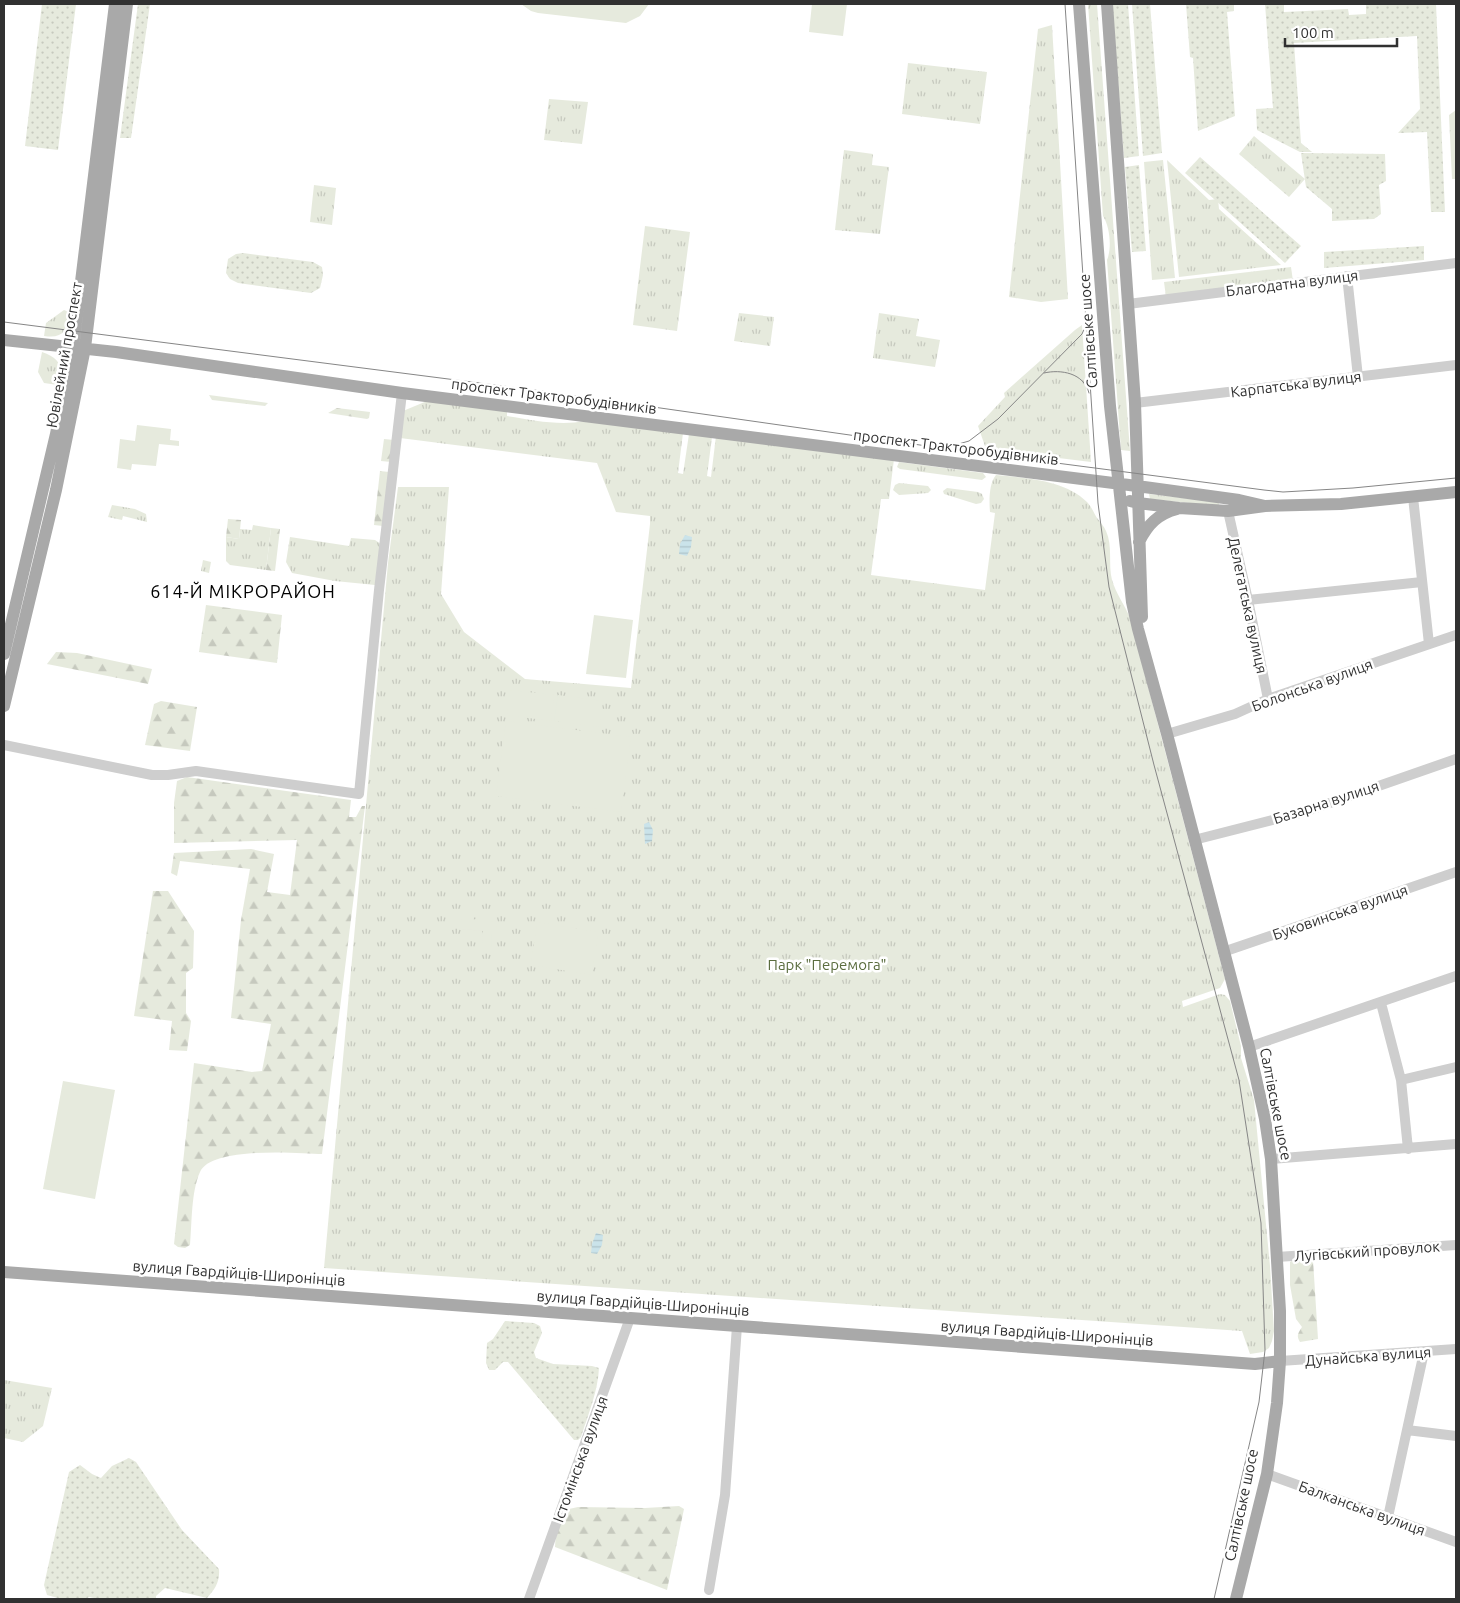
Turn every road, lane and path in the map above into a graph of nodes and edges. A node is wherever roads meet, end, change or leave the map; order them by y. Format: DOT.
graph roads {
  1 [pos="116,4"];
  2 [pos="127,4"];
  3 [pos="1079,4"];
  4 [pos="1107,4"];
  5 [pos="1456,263"];
  6 [pos="1347,276"];
  7 [pos="1128,304"];
  8 [pos="4,340"];
  9 [pos="79,348"];
  10 [pos="1456,366"];
  11 [pos="1358,377"];
  12 [pos="402,393"];
  13 [pos="1135,403"];
  14 [pos="1101,482"];
  15 [pos="1117,484"];
  16 [pos="1138,486"];
  17 [pos="1456,492"];
  18 [pos="1119,497"];
  19 [pos="1413,497"];
  20 [pos="1138,503"];
  21 [pos="1265,506"];
  22 [pos="1179,508"];
  23 [pos="1228,511"];
  24 [pos="1139,542"];
  25 [pos="1422,582"];
  26 [pos="1248,600"];
  27 [pos="1456,635"];
  28 [pos="1429,644"];
  29 [pos="4,654"];
  30 [pos="1145,654"];
  31 [pos="9,664"];
  32 [pos="1268,700"];
  33 [pos="4,706"];
  34 [pos="1167,734"];
  35 [pos="4,745"];
  36 [pos="1456,759"];
  37 [pos="1194,840"];
  38 [pos="1456,872"];
  39 [pos="1223,952"];
  40 [pos="1456,976"];
  41 [pos="1381,1003"];
  42 [pos="1249,1047"];
  43 [pos="1456,1067"];
  44 [pos="1401,1080"];
  45 [pos="1456,1144"];
  46 [pos="1408,1149"];
  47 [pos="1271,1159"];
  48 [pos="1456,1245"];
  49 [pos="1277,1257"];
  50 [pos="4,1272"];
  51 [pos="630,1318"];
  52 [pos="737,1326"];
  53 [pos="1456,1349"];
  54 [pos="1424,1352"];
  55 [pos="1280,1361"];
  56 [pos="1407,1430"];
  57 [pos="1456,1436"];
  58 [pos="1267,1474"];
  59 [pos="1388,1518"];
  60 [pos="1456,1542"];
  61 [pos="709,1590"];
  62 [pos="529,1599"];
  63 [pos="1236,1599"];
  1 -- 9 [label="main road, Ювілейний проспект"];
  2 -- 9 [label="main road, Ювілейний проспект"];
  3 -- 15 [label="main road, Салтівське шосе"];
  4 -- 7 [label="main road, Салтівське шосе"];
  5 -- 6 [label="street, Благодатна вулиця"];
  6 -- 7 [label="street, Благодатна вулиця"];
  6 -- 11 [label="street"];
  7 -- 13 [label="main road, Салтівське шосе"];
  8 -- 9 [label="main road, проспект Тракторобудівників"];
  9 -- 12 [label="main road, проспект Тракторобудівників"];
  9 -- 29 [label="main road, Ювілейний проспект"];
  9 -- 31 [label="main road, Ювілейний проспект"];
  10 -- 11 [label="street, Карпатська вулиця"];
  11 -- 13 [label="street, Карпатська вулиця"];
  12 -- 14 [label="main road, проспект Тракторобудівників"];
  12 -- 35 [label="street"];
  13 -- 16 [label="main road, Салтівське шосе"];
  14 -- 15 [label="main road, проспект Тракторобудівників"];
  14 -- 18 [label="main road, проспект Тракторобудівників"];
  15 -- 16 [label="main road, проспект Тракторобудівників"];
  15 -- 18 [label="main road, Салтівське шосе"];
  16 -- 20 [label="main road, Салтівське шосе"];
  16 -- 21 [label="main road, проспект Тракторобудівників"];
  17 -- 19 [label="main road, проспект Тракторобудівників"];
  18 -- 20 [label="main road, проспект Тракторобудівників"];
  18 -- 30 [label="main road, Салтівське шосе"];
  19 -- 21 [label="main road, проспект Тракторобудівників"];
  19 -- 25 [label="street"];
  20 -- 22 [label="main road, проспект Тракторобудівників"];
  20 -- 24 [label="main road, Салтівське шосе"];
  21 -- 23 [label="main road, проспект Тракторобудівників"];
  22 -- 23 [label="main road, проспект Тракторобудівників"];
  22 -- 24 [label="main road"];
  23 -- 26 [label="street, Делегатська вулиця"];
  24 -- 30 [label="main road, Салтівське шосе"];
  25 -- 26 [label="street"];
  25 -- 28 [label="street"];
  26 -- 32 [label="street, Делегатська вулиця"];
  27 -- 28 [label="street, Болонська вулиця"];
  28 -- 32 [label="street, Болонська вулиця"];
  30 -- 34 [label="main road, Салтівське шосе"];
  31 -- 33 [label="main road, Ювілейний проспект"];
  32 -- 34 [label="street, Болонська вулиця"];
  34 -- 37 [label="main road, Салтівське шосе"];
  36 -- 37 [label="street, Базарна вулиця"];
  37 -- 39 [label="main road, Салтівське шосе"];
  38 -- 39 [label="street, Буковинська вулиця"];
  39 -- 42 [label="main road, Салтівське шосе"];
  40 -- 41 [label="street"];
  41 -- 42 [label="street"];
  41 -- 44 [label="street"];
  42 -- 47 [label="main road, Салтівське шосе"];
  43 -- 44 [label="street"];
  44 -- 46 [label="street"];
  45 -- 46 [label="street"];
  46 -- 47 [label="street"];
  47 -- 49 [label="main road, Салтівське шосе"];
  48 -- 49 [label="street, Лугівський провулок"];
  49 -- 55 [label="main road, Салтівське шосе"];
  50 -- 51 [label="main road, вулиця Гвардійців-Широнінців"];
  51 -- 52 [label="main road, вулиця Гвардійців-Широнінців"];
  51 -- 62 [label="street, Істомінська вулиця"];
  52 -- 55 [label="main road, вулиця Гвардійців-Широнінців"];
  52 -- 61 [label="street"];
  53 -- 54 [label="street, Дунайська вулиця"];
  54 -- 55 [label="street, Дунайська вулиця"];
  54 -- 56 [label="street"];
  55 -- 58 [label="main road, Салтівське шосе"];
  56 -- 57 [label="street"];
  56 -- 59 [label="street"];
  58 -- 59 [label="street, Балканська вулиця"];
  58 -- 63 [label="main road, Салтівське шосе"];
  59 -- 60 [label="street, Балканська вулиця"];
}
